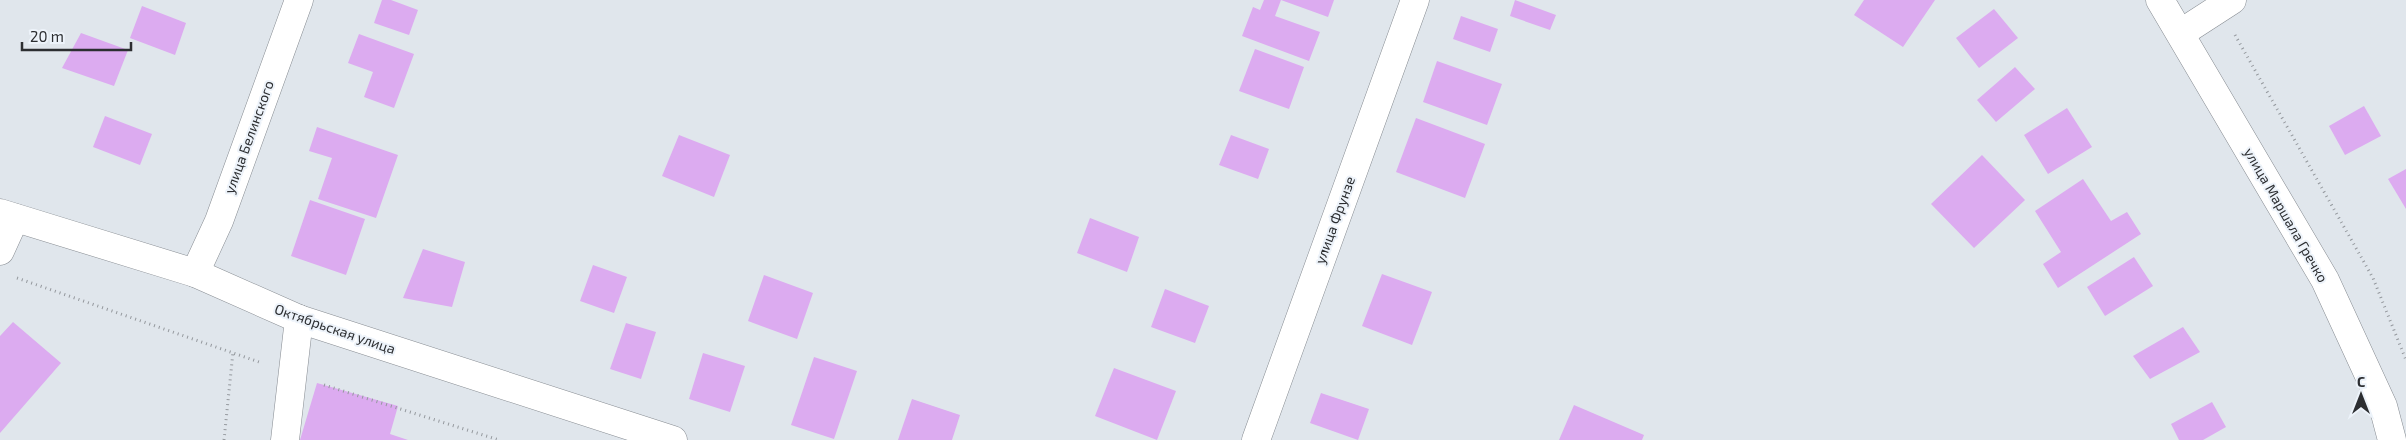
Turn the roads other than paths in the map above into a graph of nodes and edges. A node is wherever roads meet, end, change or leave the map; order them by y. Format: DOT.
graph roads {
  1 [pos="299,0"];
  2 [pos="1415,0"];
  3 [pos="2160,0"];
  4 [pos="2226,4"];
  5 [pos="2181,34"];
  6 [pos="7,216"];
  7 [pos="5,263"];
  8 [pos="195,273"];
  9 [pos="299,319"];
  10 [pos="285,440"];
  11 [pos="673,440"];
  12 [pos="1256,440"];
  13 [pos="2392,440"];
  1 -- 8 [label="street, улица Белинского"];
  2 -- 12 [label="street, улица Фрунзе"];
  3 -- 5 [label="street, улица Маршала Гречко"];
  4 -- 5 [label="street"];
  5 -- 13 [label="street, улица Маршала Гречко"];
  6 -- 7 [label="street"];
  6 -- 8 [label="street, Октябрьская улица"];
  8 -- 9 [label="street, Октябрьская улица"];
  9 -- 10 [label="street"];
  9 -- 11 [label="street, Октябрьская улица"];
}
